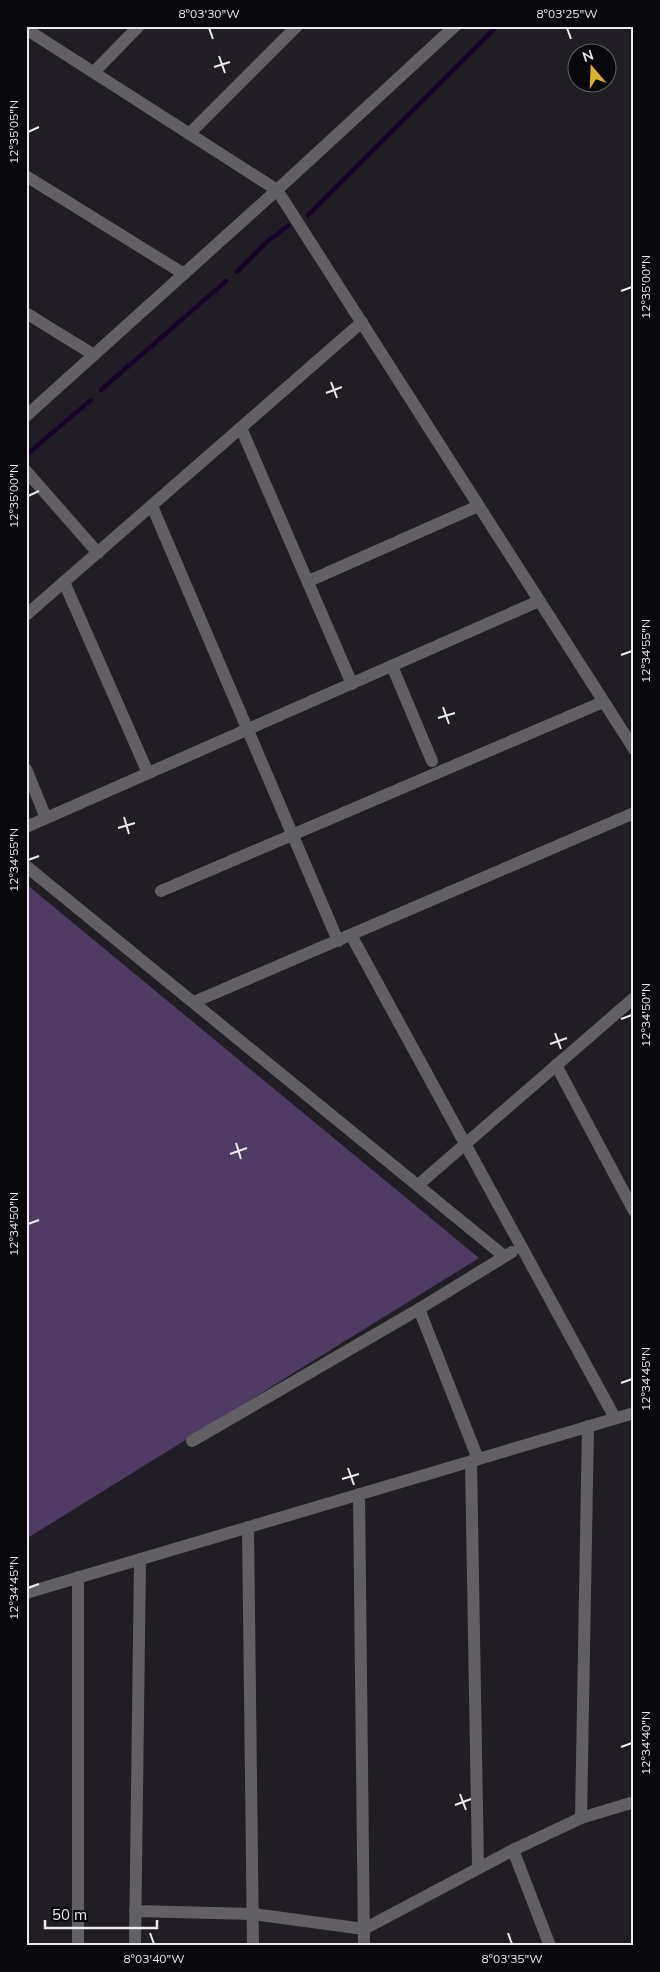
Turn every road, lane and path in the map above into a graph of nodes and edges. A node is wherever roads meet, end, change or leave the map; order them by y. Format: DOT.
graph roads {
  1 [pos="139,26"];
  2 [pos="297,26"];
  3 [pos="455,26"];
  4 [pos="26,29"];
  5 [pos="94,72"];
  6 [pos="189,134"];
  7 [pos="26,176"];
  8 [pos="277,190"];
  9 [pos="184,274"];
  10 [pos="26,313"];
  11 [pos="362,322"];
  12 [pos="94,355"];
  13 [pos="26,416"];
  14 [pos="241,428"];
  15 [pos="26,471"];
  16 [pos="152,506"];
  17 [pos="478,506"];
  18 [pos="98,553"];
  19 [pos="308,581"];
  20 [pos="64,582"];
  21 [pos="539,601"];
  22 [pos="26,615"];
  23 [pos="392,666"];
  24 [pos="352,684"];
  25 [pos="603,702"];
  26 [pos="248,729"];
  27 [pos="634,749"];
  28 [pos="432,761"];
  29 [pos="26,769"];
  30 [pos="148,773"];
  31 [pos="634,813"];
  32 [pos="46,818"];
  33 [pos="26,827"];
  34 [pos="293,835"];
  35 [pos="26,866"];
  36 [pos="161,891"];
  37 [pos="351,935"];
  38 [pos="338,941"];
  39 [pos="634,998"];
  40 [pos="194,1002"];
  41 [pos="556,1065"];
  42 [pos="464,1145"];
  43 [pos="418,1185"];
  44 [pos="634,1211"];
  45 [pos="520,1247"];
  46 [pos="504,1256"];
  47 [pos="419,1309"];
  48 [pos="634,1413"];
  49 [pos="614,1418"];
  50 [pos="588,1426"];
  51 [pos="192,1441"];
  52 [pos="474,1460"];
  53 [pos="359,1494"];
  54 [pos="248,1527"];
  55 [pos="140,1559"];
  56 [pos="78,1578"];
  57 [pos="26,1593"];
  58 [pos="634,1802"];
  59 [pos="581,1818"];
  60 [pos="513,1850"];
  61 [pos="478,1867"];
  62 [pos="136,1911"];
  63 [pos="253,1914"];
  64 [pos="364,1929"];
  65 [pos="78,1946"];
  66 [pos="135,1946"];
  67 [pos="253,1946"];
  68 [pos="364,1946"];
  69 [pos="550,1946"];
  1 -- 5 [label="street"];
  2 -- 6 [label="street"];
  3 -- 8 [label="street"];
  4 -- 5 [label="street"];
  5 -- 6 [label="street"];
  6 -- 8 [label="street"];
  7 -- 9 [label="street"];
  8 -- 9 [label="street"];
  8 -- 11 [label="street"];
  9 -- 12 [label="street"];
  10 -- 12 [label="street"];
  11 -- 14 [label="street"];
  11 -- 17 [label="street"];
  12 -- 13 [label="street"];
  14 -- 16 [label="street"];
  14 -- 19 [label="street"];
  15 -- 18 [label="street"];
  16 -- 18 [label="street"];
  16 -- 26 [label="street"];
  17 -- 19 [label="street"];
  17 -- 21 [label="street"];
  18 -- 20 [label="street"];
  19 -- 24 [label="street"];
  20 -- 22 [label="street"];
  20 -- 30 [label="street"];
  21 -- 23 [label="street"];
  21 -- 25 [label="street"];
  23 -- 24 [label="street"];
  23 -- 28 [label="street"];
  24 -- 26 [label="street"];
  25 -- 27 [label="street"];
  25 -- 34 [label="street"];
  26 -- 30 [label="street"];
  26 -- 34 [label="street"];
  29 -- 32 [label="street"];
  30 -- 32 [label="street"];
  31 -- 37 [label="street"];
  32 -- 33 [label="street"];
  34 -- 36 [label="street"];
  34 -- 38 [label="street"];
  35 -- 40 [label="street"];
  37 -- 38 [label="street"];
  37 -- 42 [label="street"];
  38 -- 40 [label="street"];
  39 -- 41 [label="street"];
  40 -- 43 [label="street"];
  41 -- 42 [label="street"];
  41 -- 44 [label="street"];
  42 -- 43 [label="street"];
  42 -- 45 [label="street"];
  43 -- 46 [label="street"];
  45 -- 46 [label="street"];
  45 -- 49 [label="street"];
  46 -- 47 [label="street"];
  47 -- 51 [label="street"];
  47 -- 52 [label="street"];
  48 -- 49 [label="street"];
  49 -- 50 [label="street"];
  50 -- 52 [label="street"];
  50 -- 59 [label="street"];
  52 -- 53 [label="street"];
  52 -- 61 [label="street"];
  53 -- 54 [label="street"];
  53 -- 64 [label="street"];
  54 -- 55 [label="street"];
  54 -- 63 [label="street"];
  55 -- 56 [label="street"];
  55 -- 62 [label="street"];
  56 -- 57 [label="street"];
  56 -- 65 [label="street"];
  58 -- 59 [label="street"];
  59 -- 60 [label="street"];
  60 -- 61 [label="street"];
  60 -- 69 [label="street"];
  61 -- 64 [label="street"];
  62 -- 63 [label="street"];
  62 -- 66 [label="street"];
  63 -- 64 [label="street"];
  63 -- 67 [label="street"];
  64 -- 68 [label="street"];
}
